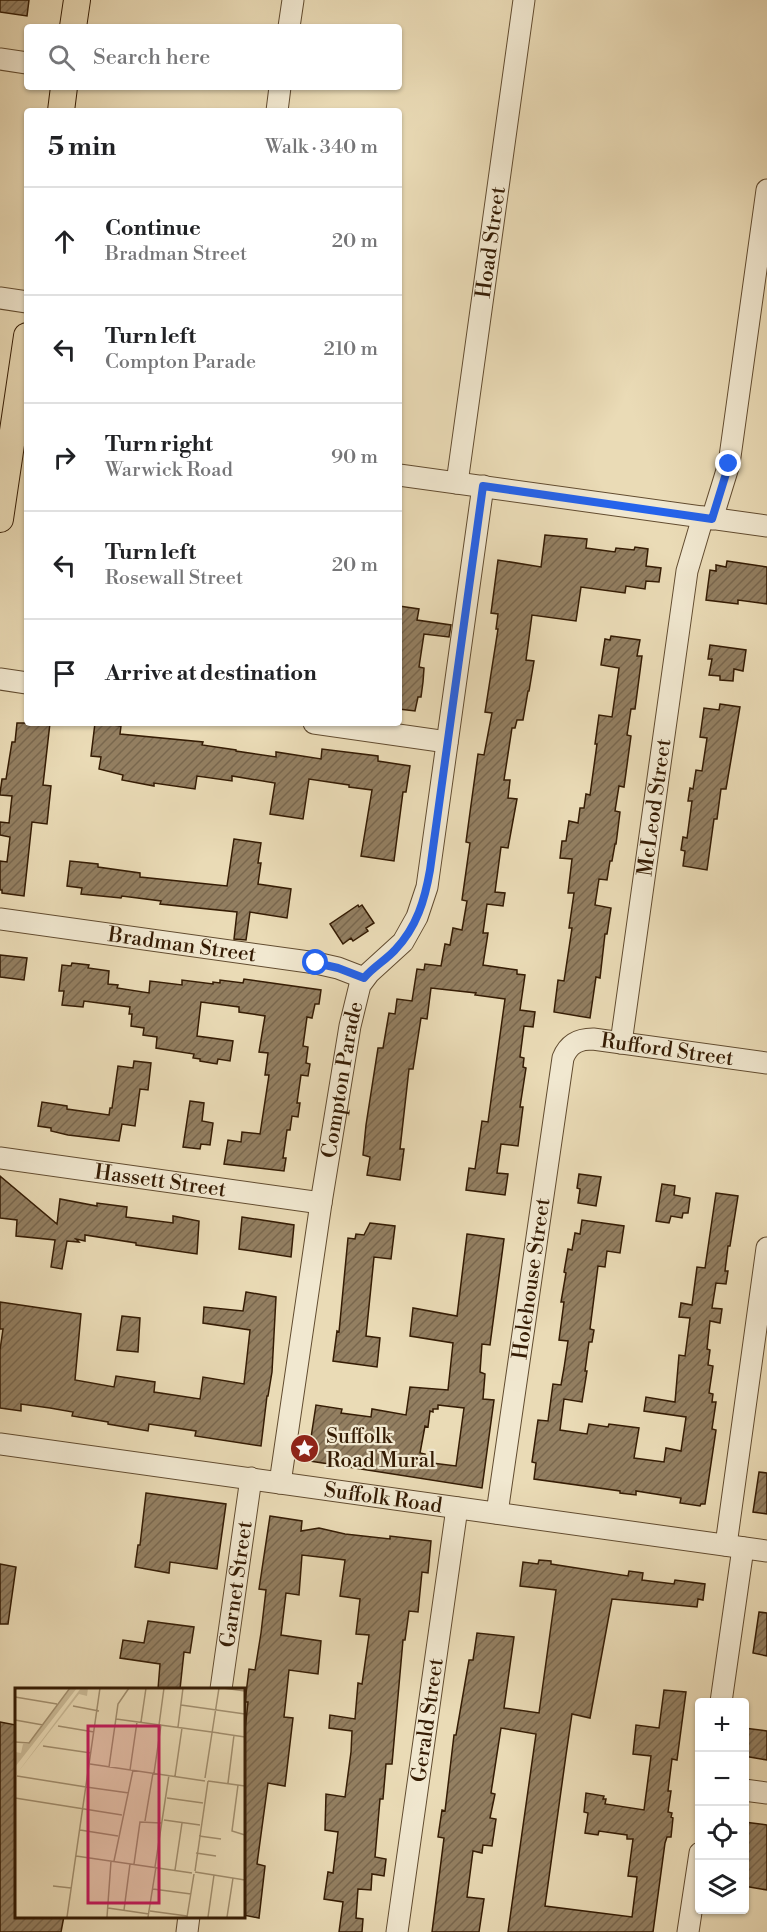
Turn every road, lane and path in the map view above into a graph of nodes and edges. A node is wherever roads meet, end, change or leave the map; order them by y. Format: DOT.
graph roads {
  1 [pos="77,0"];
  2 [pos="292,0"];
  3 [pos="524,0"];
  4 [pos="73,24"];
  5 [pos="289,24"];
  6 [pos="0,59"];
  7 [pos="24,63"];
  8 [pos="64,90"];
  9 [pos="280,90"];
  10 [pos="61,108"];
  11 [pos="277,108"];
  12 [pos="767,190"];
  13 [pos="0,298"];
  14 [pos="24,302"];
  15 [pos="24,374"];
  16 [pos="20,424"];
  17 [pos="402,476"];
  18 [pos="457,483"];
  19 [pos="483,486"];
  20 [pos="708,518"];
  21 [pos="0,519"];
  22 [pos="767,526"];
  23 [pos="0,679"];
  24 [pos="24,683"];
  25 [pos="335,726"];
  26 [pos="447,742"];
  27 [pos="0,919"];
  28 [pos="364,978"];
  29 [pos="621,1043"];
  30 [pos="570,1046"];
  31 [pos="767,1063"];
  32 [pos="0,1158"];
  33 [pos="321,1203"];
  34 [pos="767,1248"];
  35 [pos="0,1444"];
  36 [pos="251,1478"];
  37 [pos="280,1482"];
  38 [pos="457,1508"];
  39 [pos="497,1513"];
  40 [pos="735,1546"];
  41 [pos="767,1551"];
  42 [pos="221,1688"];
  43 [pos="721,1698"];
  44 [pos="749,1791"];
  45 [pos="767,1793"];
  46 [pos="698,1860"];
  47 [pos="189,1917"];
  48 [pos="187,1932"];
  49 [pos="397,1932"];
  50 [pos="688,1932"];
  1 -- 4 [label="main road"];
  2 -- 5 [label="street"];
  3 -- 18 [label="street, Hoad Street"];
  6 -- 7 [label="street"];
  8 -- 10 [label="main road"];
  9 -- 11 [label="street"];
  12 -- 20 [label="street, McLeod Street"];
  13 -- 14 [label="street"];
  15 -- 16 [label="main road"];
  16 -- 21 [label="main road"];
  17 -- 18 [label="street"];
  18 -- 19 [label="street"];
  19 -- 20 [label="street"];
  19 -- 26 [label="street, Compton Parade"];
  20 -- 22 [label="street"];
  20 -- 29 [label="street, McLeod Street"];
  23 -- 24 [label="street"];
  25 -- 26 [label="street"];
  26 -- 28 [label="street, Compton Parade"];
  27 -- 28 [label="street, Bradman Street"];
  28 -- 33 [label="street, Compton Parade"];
  29 -- 30 [label="street, Rufford Street"];
  29 -- 31 [label="street, Rufford Street"];
  30 -- 39 [label="street, Holehouse Street"];
  32 -- 33 [label="street, Hassett Street"];
  33 -- 37 [label="street, Compton Parade"];
  34 -- 40 [label="street"];
  35 -- 36 [label="street, Suffolk Road"];
  36 -- 37 [label="street, Suffolk Road"];
  36 -- 42 [label="street, Garnet Street"];
  37 -- 38 [label="street, Suffolk Road"];
  38 -- 39 [label="street, Suffolk Road"];
  38 -- 49 [label="street, Gerald Street"];
  39 -- 40 [label="street, Suffolk Road"];
  40 -- 41 [label="street, Suffolk Road"];
  40 -- 43 [label="street"];
  44 -- 45 [label="street"];
  46 -- 50 [label="street"];
  47 -- 48 [label="street"];
}
